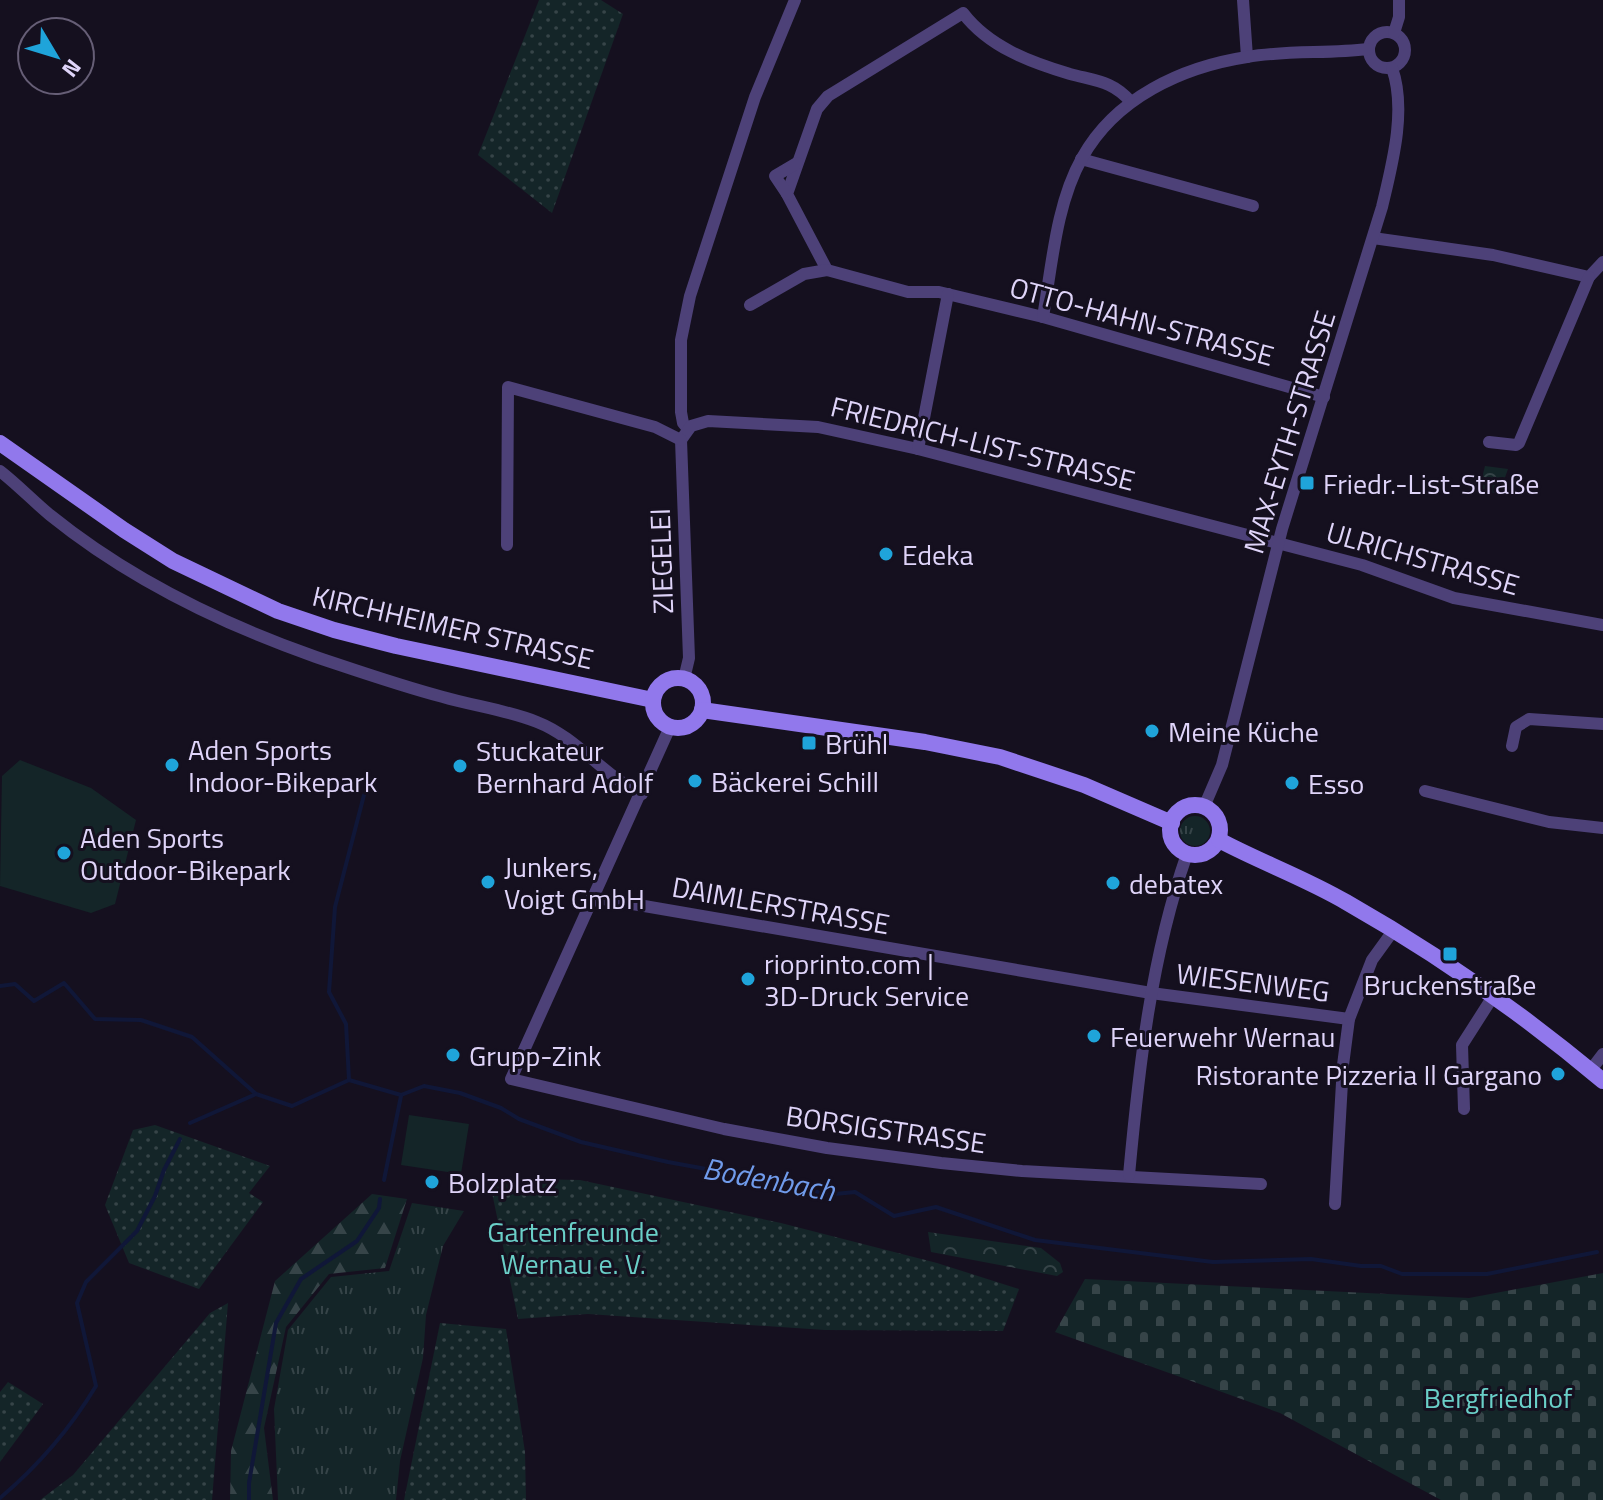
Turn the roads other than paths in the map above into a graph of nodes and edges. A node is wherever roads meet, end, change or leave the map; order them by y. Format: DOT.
graph roads {
  1 [pos="795,0"];
  2 [pos="1243,0"];
  3 [pos="1399,0"];
  4 [pos="1394,33"];
  5 [pos="1368,49"];
  6 [pos="1247,57"];
  7 [pos="1392,68"];
  8 [pos="1131,102"];
  9 [pos="1081,159"];
  10 [pos="1253,206"];
  11 [pos="1373,238"];
  12 [pos="1603,262"];
  13 [pos="827,270"];
  14 [pos="1589,277"];
  15 [pos="948,294"];
  16 [pos="750,305"];
  17 [pos="1043,317"];
  18 [pos="1324,397"];
  19 [pos="684,434"];
  20 [pos="1489,442"];
  21 [pos="0,443"];
  22 [pos="918,449"];
  23 [pos="0,471"];
  24 [pos="1278,543"];
  25 [pos="507,545"];
  26 [pos="1603,625"];
  27 [pos="684,679"];
  28 [pos="653,700"];
  29 [pos="702,710"];
  30 [pos="1603,724"];
  31 [pos="670,727"];
  32 [pos="1512,746"];
  33 [pos="1425,791"];
  34 [pos="642,794"];
  35 [pos="1204,807"];
  36 [pos="1172,823"];
  37 [pos="1603,828"];
  38 [pos="1219,840"];
  39 [pos="1187,854"];
  40 [pos="592,897"];
  41 [pos="1393,931"];
  42 [pos="1151,993"];
  43 [pos="1492,998"];
  44 [pos="1349,1019"];
  45 [pos="1603,1054"];
  46 [pos="1596,1076"];
  47 [pos="1464,1109"];
  48 [pos="1129,1175"];
  49 [pos="1261,1184"];
  50 [pos="1335,1204"];
  1 -- 19 [label="street, ZIEGELEI"];
  2 -- 6 [label="street"];
  3 -- 4 [label="street"];
  4 -- 5 [label="street"];
  4 -- 7 [label="street"];
  5 -- 6 [label="street"];
  5 -- 7 [label="street"];
  6 -- 8 [label="street"];
  7 -- 11 [label="street, MAX-EYTH-STRASSE"];
  8 -- 9 [label="street"];
  8 -- 13 [label="street"];
  9 -- 10 [label="street"];
  9 -- 17 [label="street"];
  11 -- 14 [label="street"];
  11 -- 18 [label="street, MAX-EYTH-STRASSE"];
  12 -- 14 [label="street"];
  13 -- 15 [label="street, OTTO-HAHN-STRASSE"];
  13 -- 16 [label="street"];
  14 -- 20 [label="street"];
  15 -- 17 [label="street, OTTO-HAHN-STRASSE"];
  15 -- 22 [label="street"];
  17 -- 18 [label="street, OTTO-HAHN-STRASSE"];
  18 -- 24 [label="street, MAX-EYTH-STRASSE"];
  19 -- 22 [label="street, FRIEDRICH-LIST-STRASSE"];
  19 -- 25 [label="street"];
  19 -- 27 [label="street, ZIEGELEI"];
  21 -- 28 [label="main road, KIRCHHEIMER STRASSE"];
  22 -- 24 [label="street, FRIEDRICH-LIST-STRASSE"];
  23 -- 34 [label="street"];
  24 -- 26 [label="street, ULRICHSTRASSE"];
  24 -- 35 [label="street, MAX-EYTH-STRASSE"];
  27 -- 28 [label="main road"];
  27 -- 29 [label="main road"];
  28 -- 31 [label="main road"];
  29 -- 31 [label="main road"];
  29 -- 36 [label="main road"];
  30 -- 32 [label="street"];
  31 -- 34 [label="street"];
  33 -- 37 [label="street"];
  34 -- 40 [label="street"];
  35 -- 36 [label="main road"];
  35 -- 38 [label="main road"];
  36 -- 39 [label="main road"];
  38 -- 39 [label="main road"];
  38 -- 41 [label="main road"];
  39 -- 42 [label="street"];
  40 -- 42 [label="street, DAIMLERSTRASSE"];
  40 -- 48 [label="street, BORSIGSTRASSE"];
  41 -- 43 [label="main road"];
  41 -- 44 [label="street"];
  42 -- 44 [label="street, WIESENWEG"];
  42 -- 48 [label="street"];
  43 -- 46 [label="main road"];
  43 -- 47 [label="street"];
  44 -- 50 [label="street"];
  45 -- 46 [label="street"];
  48 -- 49 [label="street, BORSIGSTRASSE"];
}
